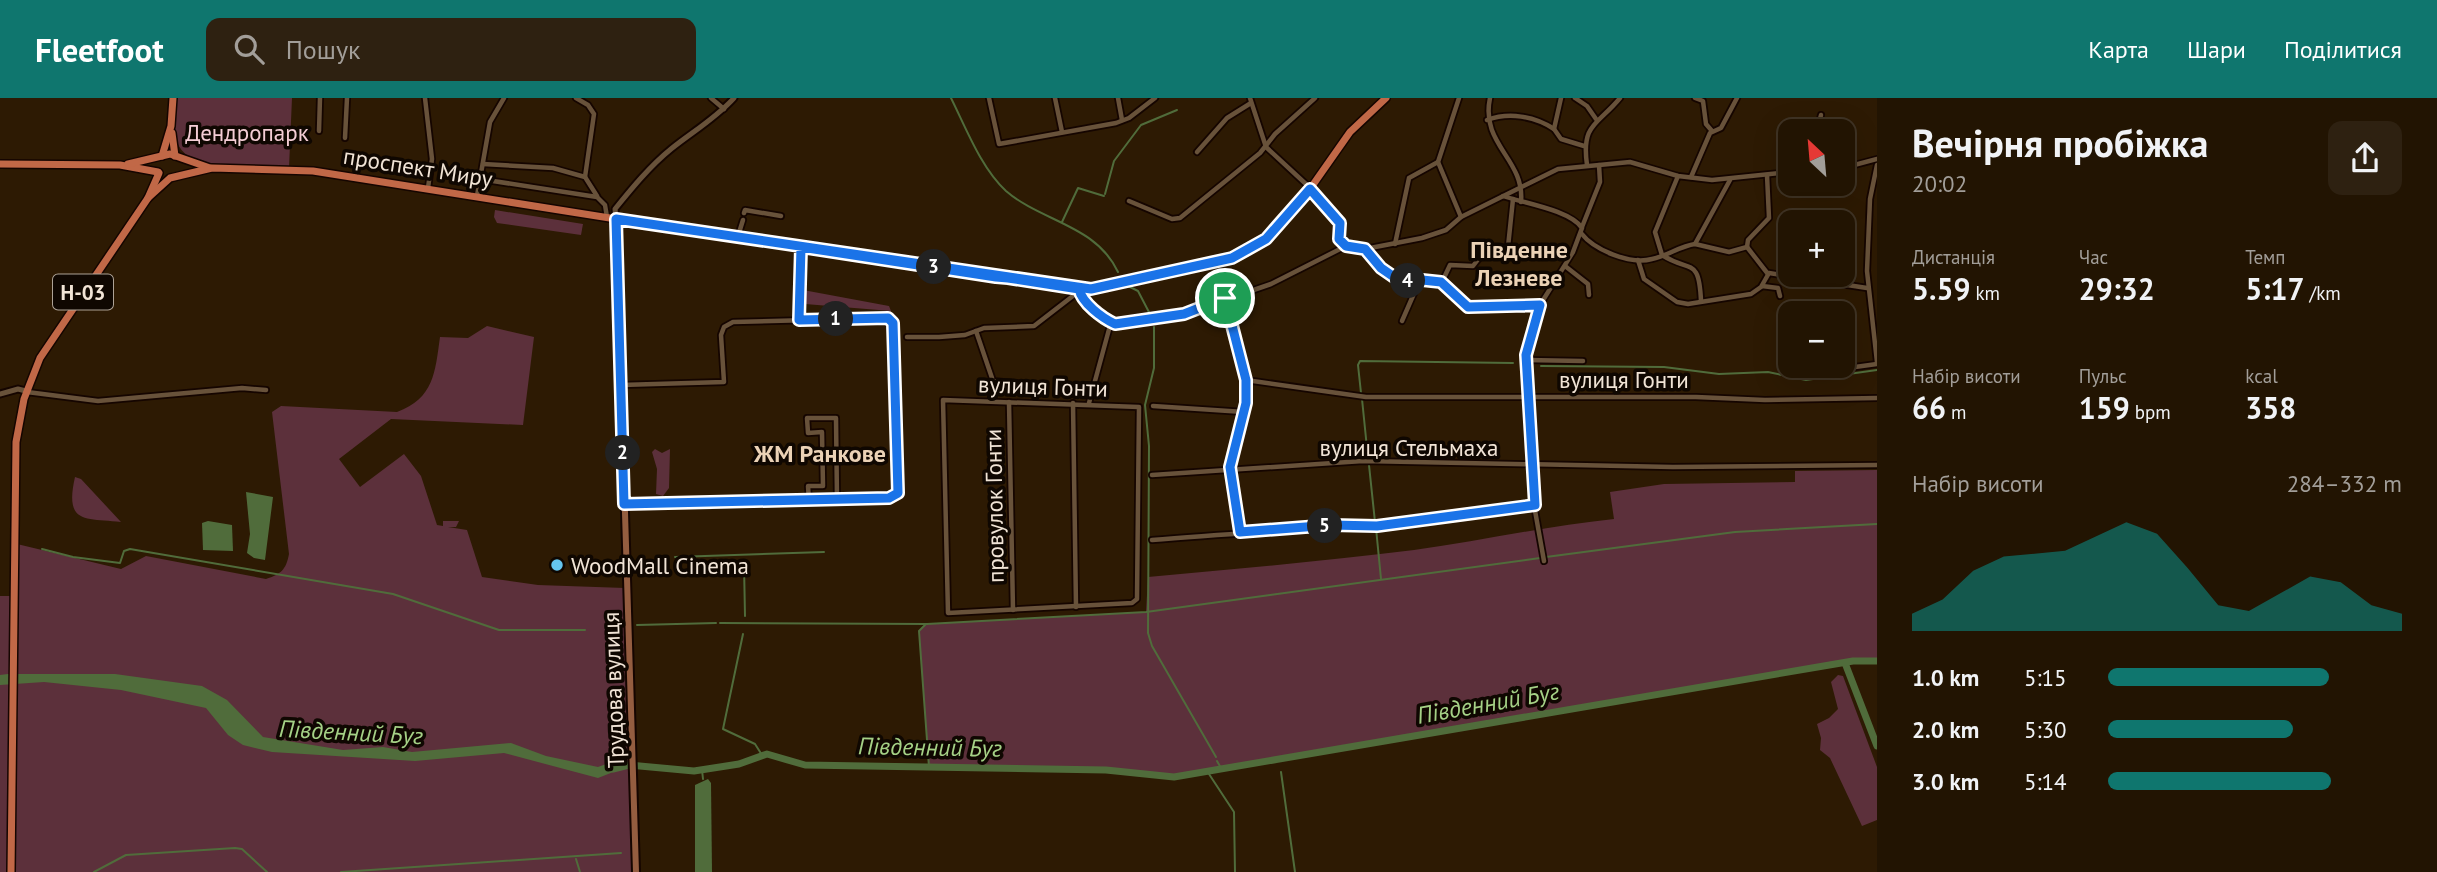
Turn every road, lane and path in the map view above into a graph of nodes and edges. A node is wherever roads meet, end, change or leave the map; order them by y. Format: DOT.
graph roads {
  1 [pos="173,98"];
  2 [pos="320,98"];
  3 [pos="347,98"];
  4 [pos="425,98"];
  5 [pos="504,98"];
  6 [pos="576,98"];
  7 [pos="711,98"];
  8 [pos="734,98"];
  9 [pos="989,98"];
  10 [pos="1055,98"];
  11 [pos="1118,98"];
  12 [pos="1156,98"];
  13 [pos="1315,98"];
  14 [pos="1386,98"];
  15 [pos="1459,98"];
  16 [pos="1490,98"];
  17 [pos="1561,98"];
  18 [pos="1575,98"];
  19 [pos="1620,98"];
  20 [pos="1696,98"];
  21 [pos="1737,98"];
  22 [pos="1251,100"];
  23 [pos="724,109"];
  24 [pos="1821,115"];
  25 [pos="1596,119"];
  26 [pos="1820,119"];
  27 [pos="1122,120"];
  28 [pos="1487,120"];
  29 [pos="171,126"];
  30 [pos="1554,129"];
  31 [pos="319,131"];
  32 [pos="1712,131"];
  33 [pos="1062,132"];
  34 [pos="345,138"];
  35 [pos="1584,146"];
  36 [pos="1266,147"];
  37 [pos="1196,152"];
  38 [pos="161,157"];
  39 [pos="176,157"];
  40 [pos="1877,159"];
  41 [pos="1438,162"];
  42 [pos="0,164"];
  43 [pos="483,164"];
  44 [pos="120,165"];
  45 [pos="1587,165"];
  46 [pos="1599,165"];
  47 [pos="1855,165"];
  48 [pos="1876,167"];
  49 [pos="212,168"];
  50 [pos="158,173"];
  51 [pos="1778,174"];
  52 [pos="1767,175"];
  53 [pos="1678,176"];
  54 [pos="172,177"];
  55 [pos="585,177"];
  56 [pos="1691,177"];
  57 [pos="480,179"];
  58 [pos="1730,180"];
  59 [pos="1521,186"];
  60 [pos="428,188"];
  61 [pos="1310,189"];
  62 [pos="477,196"];
  63 [pos="1503,196"];
  64 [pos="148,198"];
  65 [pos="599,198"];
  66 [pos="1513,199"];
  67 [pos="1129,201"];
  68 [pos="1521,202"];
  69 [pos="744,213"];
  70 [pos="781,216"];
  71 [pos="1461,216"];
  72 [pos="607,218"];
  73 [pos="616,219"];
  74 [pos="743,220"];
  75 [pos="1581,230"];
  76 [pos="737,237"];
  77 [pos="1695,243"];
  78 [pos="1395,244"];
  79 [pos="1346,246"];
  80 [pos="801,247"];
  81 [pos="1747,247"];
  82 [pos="1365,249"];
  83 [pos="1662,255"];
  84 [pos="1638,260"];
  85 [pos="1566,266"];
  86 [pos="1768,274"];
  87 [pos="1419,282"];
  88 [pos="1441,282"];
  89 [pos="1762,286"];
  90 [pos="1867,288"];
  91 [pos="1078,290"];
  92 [pos="1589,295"];
  93 [pos="1780,296"];
  94 [pos="1225,298"];
  95 [pos="1701,301"];
  96 [pos="1540,305"];
  97 [pos="799,320"];
  98 [pos="1111,321"];
  99 [pos="1402,321"];
  100 [pos="976,331"];
  101 [pos="907,337"];
  102 [pos="1526,360"];
  103 [pos="1583,361"];
  104 [pos="1877,363"];
  105 [pos="1855,367"];
  106 [pos="1246,380"];
  107 [pos="992,381"];
  108 [pos="621,385"];
  109 [pos="1038,385"];
  110 [pos="266,390"];
  111 [pos="26,391"];
  112 [pos="0,394"];
  113 [pos="1528,395"];
  114 [pos="1877,398"];
  115 [pos="991,401"];
  116 [pos="1009,402"];
  117 [pos="1073,403"];
  118 [pos="1089,403"];
  119 [pos="1153,406"];
  120 [pos="1244,412"];
  121 [pos="1533,464"];
  122 [pos="1877,465"];
  123 [pos="1231,469"];
  124 [pos="1152,475"];
  125 [pos="837,500"];
  126 [pos="809,501"];
  127 [pos="624,504"];
  128 [pos="1535,505"];
  129 [pos="1240,532"];
  130 [pos="1152,540"];
  131 [pos="1544,561"];
  132 [pos="1076,607"];
  133 [pos="1013,610"];
  134 [pos="11,872"];
  135 [pos="636,872"];
  1 -- 29 [label="main road, Н-03"];
  2 -- 31 [label="street"];
  3 -- 34 [label="street"];
  4 -- 60 [label="street"];
  5 -- 43 [label="street"];
  6 -- 55 [label="street"];
  7 -- 23 [label="street"];
  8 -- 23 [label="street"];
  9 -- 33 [label="street"];
  10 -- 33 [label="street"];
  11 -- 27 [label="street"];
  12 -- 27 [label="street"];
  13 -- 36 [label="street"];
  14 -- 61 [label="main road, проспект Миру"];
  15 -- 41 [label="street"];
  16 -- 28 [label="street"];
  17 -- 30 [label="street"];
  18 -- 25 [label="street"];
  19 -- 25 [label="street"];
  20 -- 32 [label="street"];
  21 -- 32 [label="street"];
  22 -- 36 [label="street"];
  22 -- 37 [label="street"];
  23 -- 73 [label="street"];
  24 -- 26 [label="street"];
  25 -- 35 [label="street"];
  27 -- 33 [label="street"];
  28 -- 30 [label="street"];
  28 -- 59 [label="street"];
  29 -- 38 [label="main road, Н-03"];
  29 -- 39 [label="main road, Н-03"];
  30 -- 35 [label="street"];
  32 -- 56 [label="street"];
  35 -- 45 [label="street"];
  36 -- 61 [label="street"];
  36 -- 67 [label="street"];
  38 -- 39 [label="main road"];
  38 -- 44 [label="main road"];
  38 -- 50 [label="main road, Н-03"];
  39 -- 49 [label="main road, проспект Миру"];
  39 -- 54 [label="main road, Н-03"];
  40 -- 47 [label="street"];
  41 -- 71 [label="street"];
  41 -- 78 [label="street"];
  42 -- 44 [label="main road"];
  43 -- 55 [label="street"];
  43 -- 57 [label="street"];
  44 -- 50 [label="main road"];
  45 -- 46 [label="street"];
  45 -- 59 [label="street"];
  46 -- 53 [label="street"];
  46 -- 75 [label="street"];
  48 -- 90 [label="street"];
  49 -- 54 [label="main road, проспект Миру"];
  49 -- 60 [label="main road, проспект Миру"];
  50 -- 54 [label="main road"];
  50 -- 64 [label="main road, Н-03"];
  51 -- 52 [label="street"];
  52 -- 58 [label="street"];
  52 -- 81 [label="street"];
  53 -- 56 [label="street"];
  53 -- 83 [label="street"];
  54 -- 64 [label="main road, Н-03"];
  55 -- 65 [label="street"];
  56 -- 58 [label="street"];
  57 -- 62 [label="street"];
  57 -- 65 [label="street"];
  58 -- 77 [label="street"];
  59 -- 63 [label="street"];
  59 -- 68 [label="street"];
  60 -- 62 [label="main road, проспект Миру"];
  61 -- 79 [label="street"];
  61 -- 91 [label="main road, проспект Миру"];
  62 -- 72 [label="main road, проспект Миру"];
  63 -- 66 [label="street"];
  63 -- 71 [label="street"];
  64 -- 111 [label="main road, Н-03"];
  65 -- 72 [label="street"];
  66 -- 68 [label="street"];
  66 -- 88 [label="street"];
  68 -- 75 [label="street"];
  69 -- 70 [label="street"];
  71 -- 78 [label="street"];
  72 -- 73 [label="main road, проспект Миру"];
  73 -- 76 [label="main road, проспект Миру"];
  73 -- 108 [label="main road, Трудова вулиця"];
  74 -- 76 [label="street"];
  75 -- 84 [label="street"];
  75 -- 85 [label="street"];
  76 -- 80 [label="main road, проспект Миру"];
  77 -- 81 [label="street"];
  77 -- 83 [label="street"];
  78 -- 82 [label="street"];
  79 -- 82 [label="street"];
  79 -- 94 [label="street"];
  80 -- 91 [label="main road, проспект Миру"];
  80 -- 97 [label="street"];
  81 -- 86 [label="street"];
  82 -- 87 [label="street"];
  83 -- 84 [label="street"];
  83 -- 95 [label="street"];
  84 -- 95 [label="street"];
  85 -- 92 [label="street"];
  85 -- 96 [label="street"];
  86 -- 89 [label="street"];
  86 -- 90 [label="street"];
  87 -- 88 [label="street"];
  87 -- 99 [label="street"];
  88 -- 96 [label="street"];
  89 -- 93 [label="street"];
  89 -- 95 [label="street"];
  90 -- 104 [label="street"];
  91 -- 98 [label="street"];
  91 -- 100 [label="street"];
  94 -- 98 [label="street"];
  94 -- 106 [label="street"];
  96 -- 102 [label="street"];
  97 -- 108 [label="street"];
  97 -- 125 [label="street"];
  98 -- 118 [label="street"];
  100 -- 101 [label="street"];
  100 -- 107 [label="street"];
  102 -- 103 [label="street"];
  102 -- 113 [label="street"];
  104 -- 105 [label="street"];
  106 -- 113 [label="street, вулиця Гонти"];
  106 -- 120 [label="street"];
  107 -- 109 [label="street"];
  107 -- 115 [label="street"];
  108 -- 127 [label="main road, Трудова вулиця"];
  110 -- 111 [label="street"];
  111 -- 112 [label="street"];
  111 -- 134 [label="main road, Н-03"];
  113 -- 114 [label="street, вулиця Гонти"];
  113 -- 121 [label="street"];
  115 -- 116 [label="street, вулиця Гонти"];
  115 -- 133 [label="street, вулиця Гонти"];
  116 -- 117 [label="street, вулиця Гонти"];
  116 -- 133 [label="street, провулок Гонти"];
  117 -- 118 [label="street, вулиця Гонти"];
  117 -- 132 [label="street"];
  118 -- 132 [label="street, вулиця Гонти"];
  119 -- 120 [label="street"];
  120 -- 123 [label="street"];
  121 -- 122 [label="street, вулиця Стельмаха"];
  121 -- 123 [label="street, вулиця Стельмаха"];
  121 -- 128 [label="street"];
  123 -- 124 [label="street, вулиця Стельмаха"];
  123 -- 129 [label="street"];
  125 -- 126 [label="street"];
  125 -- 126 [label="street"];
  126 -- 127 [label="street"];
  127 -- 135 [label="main road, Трудова вулиця"];
  128 -- 129 [label="street"];
  128 -- 131 [label="street"];
  129 -- 130 [label="street"];
  132 -- 133 [label="street"];
}
